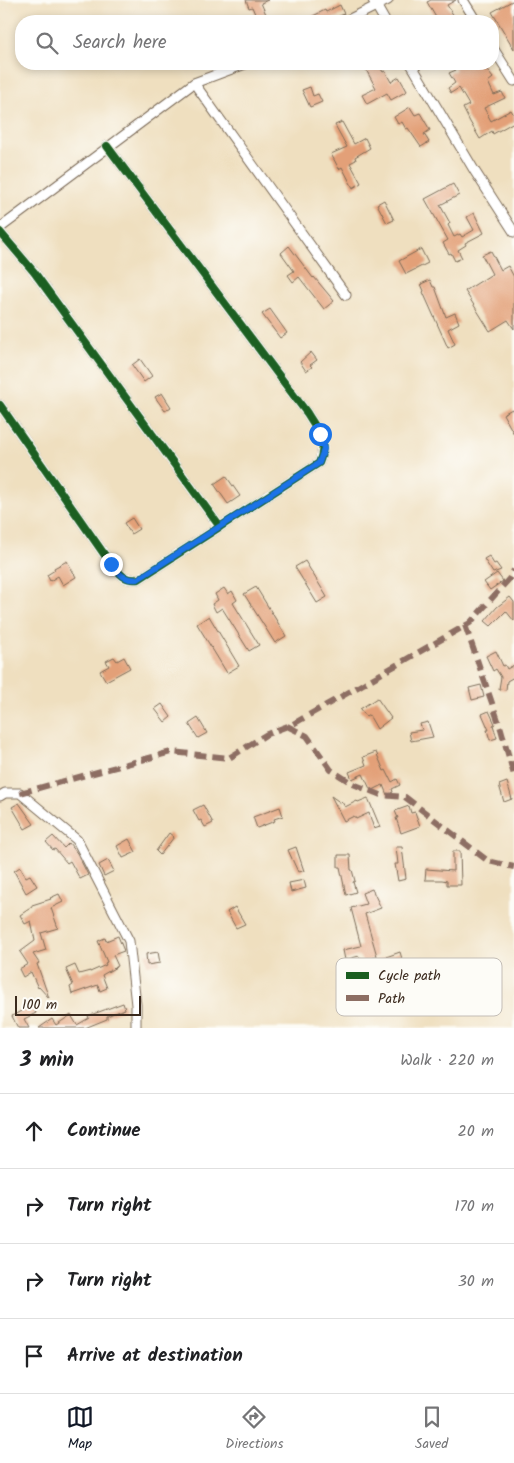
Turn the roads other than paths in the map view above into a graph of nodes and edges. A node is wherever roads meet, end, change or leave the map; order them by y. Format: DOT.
graph roads {
  1 [pos="388,0"];
  2 [pos="462,0"];
  3 [pos="375,3"];
  4 [pos="356,15"];
  5 [pos="382,15"];
  6 [pos="472,15"];
  7 [pos="499,57"];
  8 [pos="229,70"];
  9 [pos="415,70"];
  10 [pos="514,81"];
  11 [pos="194,83"];
  12 [pos="107,146"];
  13 [pos="0,230"];
  14 [pos="514,232"];
  15 [pos="346,296"];
  16 [pos="0,405"];
  17 [pos="220,526"];
  18 [pos="2,792"];
  19 [pos="136,1028"];
  1 -- 3 [label="street"];
  2 -- 6 [label="street"];
  3 -- 4 [label="street"];
  3 -- 5 [label="street"];
  7 -- 10 [label="street"];
  8 -- 11 [label="street"];
  9 -- 14 [label="street"];
  11 -- 12 [label="street"];
  11 -- 15 [label="street"];
  12 -- 13 [label="street"];
  12 -- 17 [label="street"];
  13 -- 17 [label="street"];
  16 -- 17 [label="street"];
  18 -- 19 [label="street"];
}
